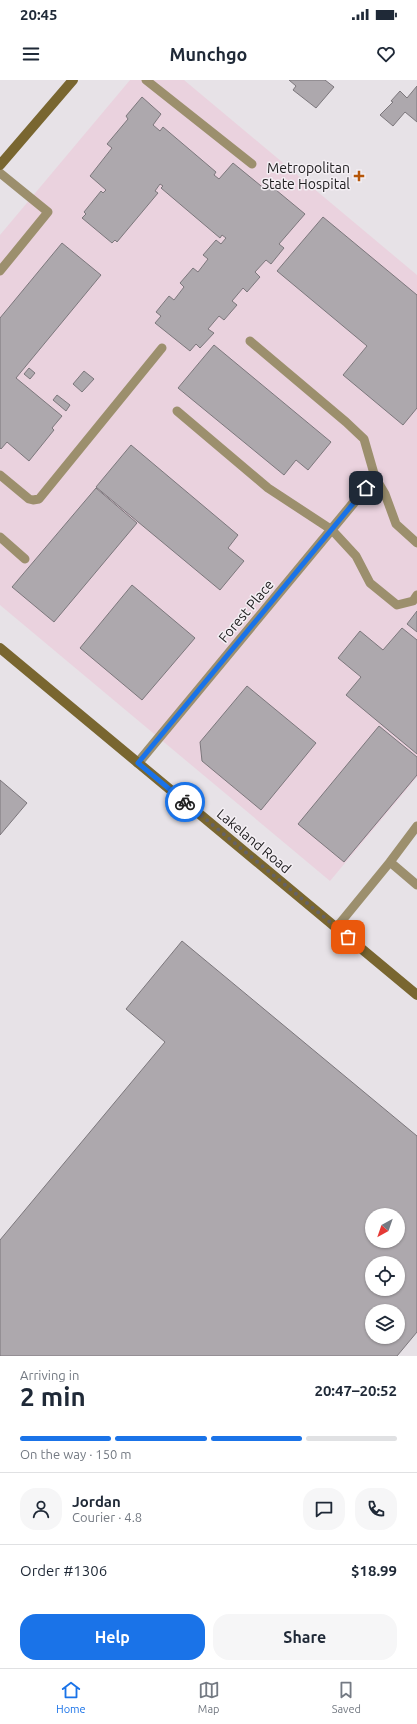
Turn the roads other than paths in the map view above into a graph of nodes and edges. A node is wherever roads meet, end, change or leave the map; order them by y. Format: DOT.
graph roads {
  1 [pos="73,80"];
  2 [pos="146,80"];
  3 [pos="252,164"];
  4 [pos="0,165"];
  5 [pos="0,173"];
  6 [pos="0,271"];
  7 [pos="250,341"];
  8 [pos="162,348"];
  9 [pos="177,411"];
  10 [pos="0,476"];
  11 [pos="375,477"];
  12 [pos="332,530"];
  13 [pos="0,537"];
  14 [pos="417,543"];
  15 [pos="25,559"];
  16 [pos="417,595"];
  17 [pos="0,648"];
  18 [pos="138,763"];
  19 [pos="417,826"];
  20 [pos="390,862"];
  21 [pos="417,885"];
  22 [pos="336,928"];
  23 [pos="417,995"];
  1 -- 4 [label="street"];
  2 -- 3 [label="lane"];
  5 -- 6 [label="lane"];
  7 -- 11 [label="lane"];
  8 -- 10 [label="lane"];
  9 -- 12 [label="lane"];
  11 -- 12 [label="street, Forest Place"];
  11 -- 14 [label="lane"];
  12 -- 16 [label="lane"];
  12 -- 18 [label="street, Forest Place"];
  13 -- 15 [label="lane"];
  17 -- 18 [label="street, Lakeland Road"];
  18 -- 22 [label="street, Lakeland Road"];
  19 -- 20 [label="lane"];
  20 -- 21 [label="lane"];
  20 -- 22 [label="lane"];
  22 -- 23 [label="street, Lakeland Road"];
}
